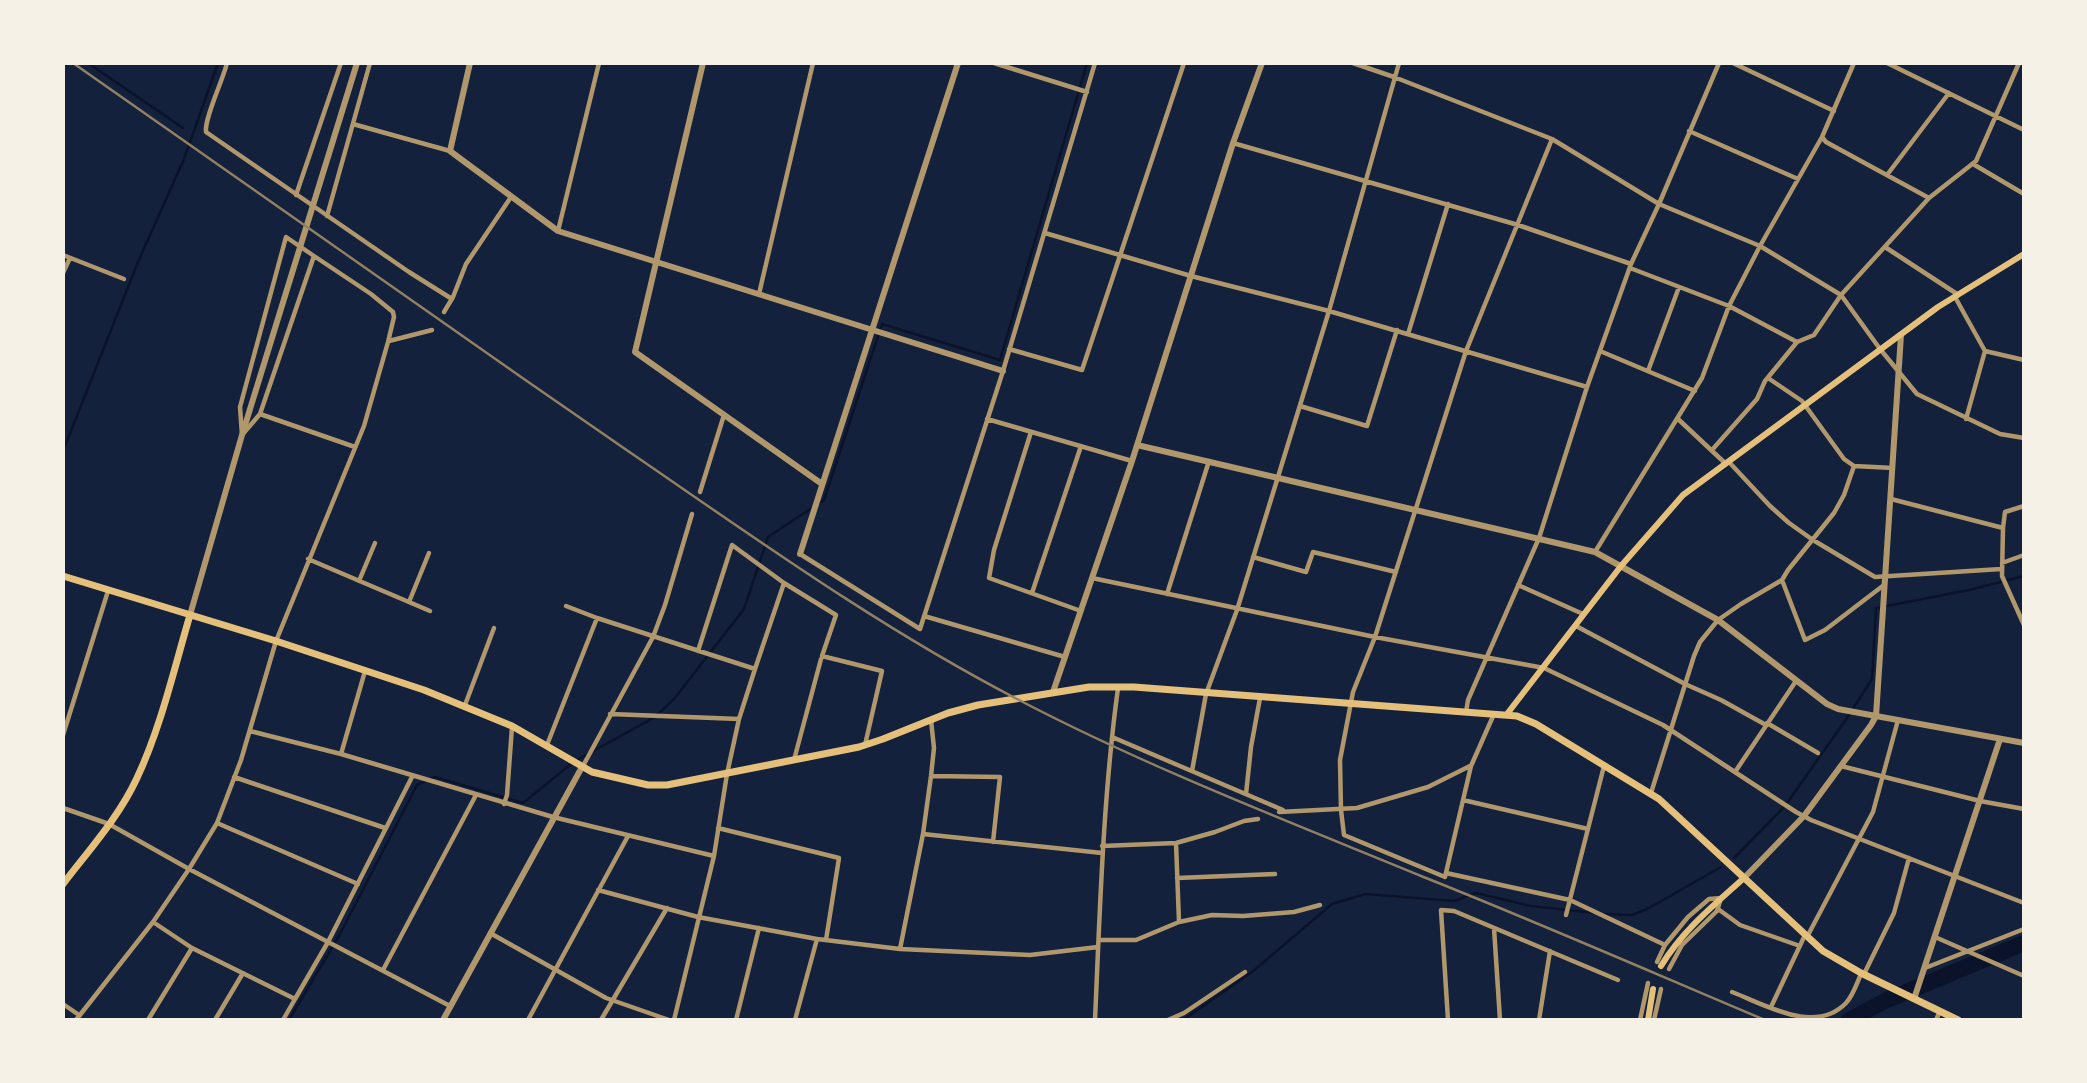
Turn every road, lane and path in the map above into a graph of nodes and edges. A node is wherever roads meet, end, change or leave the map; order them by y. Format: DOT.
graph roads {
  1 [pos="228,63"];
  2 [pos="341,63"];
  3 [pos="357,63"];
  4 [pos="370,63"];
  5 [pos="470,63"];
  6 [pos="599,63"];
  7 [pos="703,63"];
  8 [pos="813,63"];
  9 [pos="958,63"];
  10 [pos="994,63"];
  11 [pos="1095,63"];
  12 [pos="1184,63"];
  13 [pos="1262,63"];
  14 [pos="1353,63"];
  15 [pos="1399,63"];
  16 [pos="1719,63"];
  17 [pos="1733,63"];
  18 [pos="1854,63"];
  19 [pos="1887,63"];
  20 [pos="2019,63"];
  21 [pos="1394,77"];
  22 [pos="1087,92"];
  23 [pos="1949,93"];
  24 [pos="1834,111"];
  25 [pos="1996,116"];
  26 [pos="353,124"];
  27 [pos="2024,130"];
  28 [pos="1689,131"];
  29 [pos="1822,137"];
  30 [pos="1552,139"];
  31 [pos="1233,143"];
  32 [pos="450,151"];
  33 [pos="1973,164"];
  34 [pos="1887,175"];
  35 [pos="1798,179"];
  36 [pos="1365,180"];
  37 [pos="2024,194"];
  38 [pos="296,195"];
  39 [pos="511,197"];
  40 [pos="1929,198"];
  41 [pos="1448,204"];
  42 [pos="1659,204"];
  43 [pos="327,216"];
  44 [pos="1518,225"];
  45 [pos="558,231"];
  46 [pos="1045,233"];
  47 [pos="1760,246"];
  48 [pos="1885,247"];
  49 [pos="2024,254"];
  50 [pos="63,255"];
  51 [pos="1120,255"];
  52 [pos="314,256"];
  53 [pos="70,258"];
  54 [pos="655,261"];
  55 [pos="1630,266"];
  56 [pos="63,273"];
  57 [pos="1191,276"];
  58 [pos="124,279"];
  59 [pos="1679,287"];
  60 [pos="759,294"];
  61 [pos="1842,295"];
  62 [pos="1956,295"];
  63 [pos="452,299"];
  64 [pos="1730,306"];
  65 [pos="1329,311"];
  66 [pos="444,312"];
  67 [pos="432,330"];
  68 [pos="872,330"];
  69 [pos="1396,330"];
  70 [pos="1408,334"];
  71 [pos="1901,335"];
  72 [pos="388,342"];
  73 [pos="1797,342"];
  74 [pos="1009,349"];
  75 [pos="1880,349"];
  76 [pos="1466,351"];
  77 [pos="1600,351"];
  78 [pos="1985,351"];
  79 [pos="2024,360"];
  80 [pos="1003,371"];
  81 [pos="1648,372"];
  82 [pos="1899,373"];
  83 [pos="1768,377"];
  84 [pos="1587,387"];
  85 [pos="1695,391"];
  86 [pos="1805,405"];
  87 [pos="1300,406"];
  88 [pos="260,414"];
  89 [pos="724,414"];
  90 [pos="988,419"];
  91 [pos="1678,419"];
  92 [pos="1966,419"];
  93 [pos="1031,432"];
  94 [pos="242,435"];
  95 [pos="2024,438"];
  96 [pos="1138,445"];
  97 [pos="1081,446"];
  98 [pos="355,447"];
  99 [pos="1712,450"];
  100 [pos="1132,460"];
  101 [pos="1209,461"];
  102 [pos="1727,463"];
  103 [pos="1854,466"];
  104 [pos="1893,468"];
  105 [pos="1278,477"];
  106 [pos="822,484"];
  107 [pos="699,492"];
  108 [pos="1891,499"];
  109 [pos="2024,506"];
  110 [pos="1416,510"];
  111 [pos="692,514"];
  112 [pos="2003,528"];
  113 [pos="1539,538"];
  114 [pos="1812,540"];
  115 [pos="375,543"];
  116 [pos="1595,552"];
  117 [pos="429,553"];
  118 [pos="800,554"];
  119 [pos="2024,555"];
  120 [pos="1253,557"];
  121 [pos="308,559"];
  122 [pos="1621,566"];
  123 [pos="2001,566"];
  124 [pos="1396,572"];
  125 [pos="63,576"];
  126 [pos="1092,578"];
  127 [pos="1782,580"];
  128 [pos="359,581"];
  129 [pos="1885,581"];
  130 [pos="784,583"];
  131 [pos="1518,585"];
  132 [pos="108,591"];
  133 [pos="1032,593"];
  134 [pos="1167,594"];
  135 [pos="409,602"];
  136 [pos="566,606"];
  137 [pos="1237,610"];
  138 [pos="430,611"];
  139 [pos="1081,611"];
  140 [pos="1584,614"];
  141 [pos="190,615"];
  142 [pos="924,616"];
  143 [pos="597,618"];
  144 [pos="1718,620"];
  145 [pos="2024,625"];
  146 [pos="1576,626"];
  147 [pos="494,628"];
  148 [pos="653,637"];
  149 [pos="1375,638"];
  150 [pos="276,641"];
  151 [pos="698,651"];
  152 [pos="1065,657"];
  153 [pos="1487,657"];
  154 [pos="821,659"];
  155 [pos="1544,668"];
  156 [pos="755,669"];
  157 [pos="365,670"];
  158 [pos="1796,681"];
  159 [pos="1685,684"];
  160 [pos="1118,687"];
  161 [pos="1053,692"];
  162 [pos="1206,694"];
  163 [pos="1261,698"];
  164 [pos="1350,704"];
  165 [pos="465,705"];
  166 [pos="1466,712"];
  167 [pos="610,714"];
  168 [pos="1494,714"];
  169 [pos="1507,715"];
  170 [pos="1876,716"];
  171 [pos="739,719"];
  172 [pos="930,719"];
  173 [pos="1898,720"];
  174 [pos="1766,724"];
  175 [pos="512,726"];
  176 [pos="250,730"];
  177 [pos="1671,730"];
  178 [pos="63,735"];
  179 [pos="1112,737"];
  180 [pos="2000,739"];
  181 [pos="2024,743"];
  182 [pos="547,745"];
  183 [pos="865,745"];
  184 [pos="1818,752"];
  185 [pos="341,754"];
  186 [pos="794,761"];
  187 [pos="1605,765"];
  188 [pos="1471,766"];
  189 [pos="1841,766"];
  190 [pos="582,767"];
  191 [pos="1192,771"];
  192 [pos="1735,772"];
  193 [pos="727,774"];
  194 [pos="412,776"];
  195 [pos="931,776"];
  196 [pos="234,777"];
  197 [pos="1883,778"];
  198 [pos="1651,793"];
  199 [pos="1246,794"];
  200 [pos="476,795"];
  201 [pos="1463,800"];
  202 [pos="1980,801"];
  203 [pos="504,804"];
  204 [pos="63,808"];
  205 [pos="2024,809"];
  206 [pos="1340,810"];
  207 [pos="1287,811"];
  208 [pos="1279,812"];
  209 [pos="1804,816"];
  210 [pos="553,817"];
  211 [pos="1258,818"];
  212 [pos="217,823"];
  213 [pos="109,824"];
  214 [pos="386,828"];
  215 [pos="718,828"];
  216 [pos="1588,829"];
  217 [pos="923,834"];
  218 [pos="628,836"];
  219 [pos="1860,839"];
  220 [pos="993,842"];
  221 [pos="1176,843"];
  222 [pos="1102,846"];
  223 [pos="1102,853"];
  224 [pos="714,856"];
  225 [pos="1909,858"];
  226 [pos="189,869"];
  227 [pos="1446,873"];
  228 [pos="1275,874"];
  229 [pos="1955,876"];
  230 [pos="1177,878"];
  231 [pos="1744,878"];
  232 [pos="63,884"];
  233 [pos="358,884"];
  234 [pos="598,891"];
  235 [pos="1721,898"];
  236 [pos="1570,900"];
  237 [pos="2024,903"];
  238 [pos="1320,905"];
  239 [pos="667,908"];
  240 [pos="1718,909"];
  241 [pos="1566,915"];
  242 [pos="698,916"];
  243 [pos="153,922"];
  244 [pos="1179,922"];
  245 [pos="759,928"];
  246 [pos="1494,928"];
  247 [pos="2024,929"];
  248 [pos="490,933"];
  249 [pos="1806,936"];
  250 [pos="1935,937"];
  251 [pos="817,939"];
  252 [pos="826,940"];
  253 [pos="1099,940"];
  254 [pos="328,942"];
  255 [pos="1665,945"];
  256 [pos="1800,946"];
  257 [pos="1098,947"];
  258 [pos="192,948"];
  259 [pos="900,949"];
  260 [pos="1550,951"];
  261 [pos="1968,951"];
  262 [pos="1659,964"];
  263 [pos="1669,969"];
  264 [pos="1924,969"];
  265 [pos="383,970"];
  266 [pos="555,970"];
  267 [pos="1245,972"];
  268 [pos="243,973"];
  269 [pos="1863,974"];
  270 [pos="2024,976"];
  271 [pos="1618,980"];
  272 [pos="1654,987"];
  273 [pos="1732,992"];
  274 [pos="295,999"];
  275 [pos="1914,999"];
  276 [pos="613,1001"];
  277 [pos="63,1004"];
  278 [pos="450,1006"];
  279 [pos="1771,1007"];
  280 [pos="1940,1011"];
  281 [pos="78,1017"];
  282 [pos="148,1020"];
  283 [pos="215,1020"];
  284 [pos="283,1020"];
  285 [pos="443,1020"];
  286 [pos="528,1020"];
  287 [pos="601,1020"];
  288 [pos="669,1020"];
  289 [pos="674,1020"];
  290 [pos="736,1020"];
  291 [pos="795,1020"];
  292 [pos="1095,1020"];
  293 [pos="1168,1020"];
  294 [pos="1448,1020"];
  295 [pos="1500,1020"];
  296 [pos="1539,1020"];
  297 [pos="1640,1020"];
  298 [pos="1648,1020"];
  299 [pos="1654,1020"];
  300 [pos="1936,1020"];
  301 [pos="1958,1020"];
  1 -- 38 [label="street"];
  2 -- 38 [label="street"];
  3 -- 94 [label="street"];
  4 -- 26 [label="street"];
  5 -- 32 [label="street"];
  6 -- 45 [label="street"];
  7 -- 54 [label="street"];
  8 -- 60 [label="street"];
  9 -- 68 [label="street"];
  10 -- 22 [label="street"];
  11 -- 22 [label="street"];
  12 -- 51 [label="street"];
  13 -- 31 [label="street"];
  14 -- 21 [label="street"];
  15 -- 21 [label="street"];
  16 -- 28 [label="street"];
  17 -- 24 [label="street"];
  18 -- 24 [label="street"];
  19 -- 23 [label="street"];
  20 -- 25 [label="street"];
  21 -- 30 [label="street"];
  21 -- 36 [label="street"];
  22 -- 46 [label="street"];
  23 -- 25 [label="street"];
  23 -- 34 [label="street"];
  24 -- 29 [label="street"];
  25 -- 27 [label="street"];
  25 -- 33 [label="street"];
  26 -- 32 [label="street"];
  26 -- 43 [label="street"];
  28 -- 35 [label="street"];
  28 -- 42 [label="street"];
  29 -- 34 [label="street"];
  29 -- 35 [label="street"];
  30 -- 42 [label="street"];
  30 -- 44 [label="street"];
  31 -- 36 [label="street"];
  31 -- 57 [label="street"];
  32 -- 39 [label="street"];
  33 -- 37 [label="street"];
  33 -- 40 [label="street"];
  34 -- 40 [label="street"];
  35 -- 47 [label="street"];
  36 -- 41 [label="street"];
  36 -- 65 [label="street"];
  38 -- 43 [label="street"];
  39 -- 45 [label="street"];
  39 -- 63 [label="street"];
  40 -- 48 [label="street"];
  41 -- 44 [label="street"];
  41 -- 70 [label="street"];
  42 -- 47 [label="street"];
  42 -- 55 [label="street"];
  43 -- 63 [label="street"];
  44 -- 55 [label="street"];
  44 -- 76 [label="street"];
  45 -- 54 [label="street"];
  46 -- 51 [label="street"];
  46 -- 74 [label="street"];
  47 -- 61 [label="street"];
  47 -- 64 [label="street"];
  48 -- 61 [label="street"];
  48 -- 62 [label="street"];
  49 -- 62 [label="main road"];
  50 -- 53 [label="street"];
  51 -- 57 [label="street"];
  51 -- 74 [label="street"];
  52 -- 72 [label="street"];
  52 -- 88 [label="street"];
  52 -- 94 [label="street"];
  53 -- 56 [label="street"];
  53 -- 58 [label="street"];
  54 -- 60 [label="street"];
  54 -- 89 [label="street"];
  55 -- 59 [label="street"];
  55 -- 77 [label="street"];
  57 -- 65 [label="street"];
  57 -- 96 [label="street"];
  59 -- 64 [label="street"];
  59 -- 81 [label="street"];
  60 -- 68 [label="street"];
  61 -- 73 [label="street"];
  61 -- 75 [label="street"];
  62 -- 71 [label="main road"];
  62 -- 78 [label="street"];
  63 -- 66 [label="street"];
  64 -- 73 [label="street"];
  64 -- 85 [label="street"];
  65 -- 69 [label="street"];
  65 -- 87 [label="street"];
  67 -- 72 [label="street"];
  68 -- 80 [label="street"];
  68 -- 106 [label="street"];
  69 -- 70 [label="street"];
  69 -- 87 [label="street"];
  70 -- 76 [label="street"];
  71 -- 75 [label="main road"];
  71 -- 82 [label="street"];
  72 -- 98 [label="street"];
  73 -- 83 [label="street"];
  74 -- 80 [label="street"];
  75 -- 82 [label="street"];
  75 -- 86 [label="main road"];
  76 -- 84 [label="street"];
  76 -- 110 [label="street"];
  77 -- 81 [label="street"];
  77 -- 84 [label="street"];
  78 -- 79 [label="street"];
  78 -- 92 [label="street"];
  80 -- 90 [label="street"];
  81 -- 85 [label="street"];
  82 -- 92 [label="street"];
  82 -- 104 [label="street"];
  83 -- 86 [label="street"];
  83 -- 99 [label="street"];
  84 -- 113 [label="street"];
  85 -- 91 [label="street"];
  86 -- 102 [label="main road"];
  86 -- 103 [label="street"];
  87 -- 105 [label="street"];
  88 -- 94 [label="street"];
  88 -- 98 [label="street"];
  89 -- 106 [label="street"];
  89 -- 107 [label="street"];
  90 -- 93 [label="street"];
  90 -- 142 [label="street"];
  91 -- 99 [label="street"];
  91 -- 116 [label="street"];
  92 -- 95 [label="street"];
  93 -- 97 [label="street"];
  93 -- 133 [label="street"];
  94 -- 141 [label="street"];
  96 -- 100 [label="street"];
  96 -- 101 [label="street"];
  97 -- 100 [label="street"];
  97 -- 133 [label="street"];
  98 -- 121 [label="street"];
  99 -- 102 [label="street"];
  100 -- 126 [label="street"];
  101 -- 105 [label="street"];
  101 -- 134 [label="street"];
  102 -- 114 [label="street"];
  102 -- 122 [label="main road"];
  103 -- 104 [label="street"];
  103 -- 114 [label="street"];
  104 -- 108 [label="street"];
  105 -- 110 [label="street"];
  105 -- 120 [label="street"];
  106 -- 118 [label="street"];
  108 -- 112 [label="street"];
  108 -- 129 [label="street"];
  109 -- 112 [label="street"];
  110 -- 113 [label="street"];
  110 -- 124 [label="street"];
  111 -- 148 [label="street"];
  112 -- 123 [label="street"];
  113 -- 116 [label="street"];
  113 -- 131 [label="street"];
  114 -- 127 [label="street"];
  114 -- 129 [label="street"];
  115 -- 128 [label="street"];
  116 -- 122 [label="street"];
  117 -- 135 [label="street"];
  118 -- 142 [label="street"];
  119 -- 123 [label="street"];
  120 -- 124 [label="street"];
  120 -- 137 [label="street"];
  121 -- 128 [label="street"];
  121 -- 150 [label="street"];
  122 -- 140 [label="main road"];
  122 -- 144 [label="street"];
  123 -- 129 [label="street"];
  123 -- 145 [label="street"];
  124 -- 149 [label="street"];
  125 -- 132 [label="main road"];
  126 -- 134 [label="street"];
  126 -- 139 [label="street"];
  127 -- 129 [label="street"];
  127 -- 144 [label="street"];
  128 -- 135 [label="street"];
  129 -- 170 [label="street"];
  130 -- 151 [label="street"];
  130 -- 156 [label="street"];
  130 -- 183 [label="street"];
  131 -- 140 [label="street"];
  131 -- 153 [label="street"];
  132 -- 141 [label="main road"];
  132 -- 178 [label="street"];
  133 -- 139 [label="street"];
  134 -- 137 [label="street"];
  135 -- 138 [label="street"];
  136 -- 143 [label="street"];
  137 -- 149 [label="street"];
  137 -- 162 [label="street"];
  139 -- 152 [label="street"];
  140 -- 146 [label="main road"];
  141 -- 150 [label="main road"];
  141 -- 213 [label="main road"];
  142 -- 152 [label="street"];
  143 -- 148 [label="street"];
  143 -- 182 [label="street"];
  144 -- 158 [label="street"];
  144 -- 159 [label="street"];
  146 -- 155 [label="main road"];
  146 -- 159 [label="street"];
  147 -- 165 [label="street"];
  148 -- 151 [label="street"];
  148 -- 167 [label="street"];
  149 -- 153 [label="street"];
  149 -- 164 [label="street"];
  150 -- 157 [label="main road"];
  150 -- 176 [label="street"];
  151 -- 156 [label="street"];
  152 -- 161 [label="street"];
  153 -- 155 [label="street"];
  153 -- 166 [label="street"];
  154 -- 186 [label="street"];
  155 -- 169 [label="main road"];
  155 -- 177 [label="street"];
  156 -- 171 [label="street"];
  157 -- 165 [label="main road"];
  157 -- 185 [label="street"];
  158 -- 170 [label="street"];
  158 -- 174 [label="street"];
  159 -- 174 [label="street"];
  159 -- 177 [label="street"];
  160 -- 161 [label="main road"];
  160 -- 162 [label="main road"];
  160 -- 179 [label="street"];
  161 -- 172 [label="main road"];
  162 -- 163 [label="main road"];
  162 -- 191 [label="street"];
  163 -- 164 [label="main road"];
  163 -- 199 [label="street"];
  164 -- 166 [label="main road"];
  164 -- 206 [label="street"];
  165 -- 175 [label="main road"];
  166 -- 168 [label="main road"];
  167 -- 171 [label="street"];
  167 -- 190 [label="street"];
  168 -- 169 [label="main road"];
  168 -- 188 [label="street"];
  169 -- 187 [label="main road"];
  170 -- 173 [label="street"];
  170 -- 189 [label="street"];
  171 -- 193 [label="street"];
  172 -- 183 [label="main road"];
  172 -- 195 [label="street"];
  173 -- 180 [label="street"];
  173 -- 197 [label="street"];
  174 -- 184 [label="street"];
  174 -- 192 [label="street"];
  175 -- 182 [label="main road"];
  175 -- 203 [label="street"];
  176 -- 185 [label="street"];
  176 -- 196 [label="street"];
  177 -- 192 [label="street"];
  177 -- 198 [label="street"];
  179 -- 191 [label="street"];
  179 -- 222 [label="street"];
  180 -- 181 [label="street"];
  180 -- 202 [label="street"];
  182 -- 190 [label="main road"];
  183 -- 186 [label="main road"];
  185 -- 194 [label="street"];
  186 -- 193 [label="main road"];
  187 -- 198 [label="main road"];
  187 -- 216 [label="street"];
  188 -- 201 [label="street"];
  188 -- 206 [label="street"];
  189 -- 197 [label="street"];
  189 -- 209 [label="street"];
  190 -- 193 [label="main road"];
  190 -- 210 [label="street"];
  191 -- 199 [label="street"];
  192 -- 209 [label="street"];
  193 -- 215 [label="street"];
  194 -- 200 [label="street"];
  194 -- 214 [label="street"];
  195 -- 217 [label="street"];
  195 -- 220 [label="street"];
  196 -- 212 [label="street"];
  196 -- 214 [label="street"];
  197 -- 202 [label="street"];
  197 -- 219 [label="street"];
  198 -- 231 [label="main road"];
  199 -- 207 [label="street"];
  200 -- 203 [label="street"];
  200 -- 265 [label="street"];
  201 -- 216 [label="street"];
  201 -- 227 [label="street"];
  202 -- 205 [label="street"];
  202 -- 229 [label="street"];
  203 -- 210 [label="street"];
  204 -- 213 [label="street"];
  206 -- 207 [label="street"];
  206 -- 227 [label="street"];
  207 -- 208 [label="street"];
  209 -- 219 [label="street"];
  209 -- 231 [label="street"];
  210 -- 218 [label="street"];
  210 -- 248 [label="street"];
  211 -- 221 [label="street"];
  212 -- 226 [label="street"];
  212 -- 233 [label="street"];
  213 -- 226 [label="street"];
  213 -- 232 [label="main road"];
  214 -- 233 [label="street"];
  215 -- 224 [label="street"];
  215 -- 252 [label="street"];
  216 -- 236 [label="street"];
  217 -- 220 [label="street"];
  217 -- 259 [label="street"];
  218 -- 224 [label="street"];
  218 -- 234 [label="street"];
  219 -- 225 [label="street"];
  219 -- 249 [label="street"];
  220 -- 223 [label="street"];
  221 -- 222 [label="street"];
  221 -- 230 [label="street"];
  222 -- 223 [label="street"];
  223 -- 253 [label="street"];
  224 -- 242 [label="street"];
  225 -- 229 [label="street"];
  225 -- 269 [label="street"];
  226 -- 243 [label="street"];
  226 -- 254 [label="street"];
  227 -- 236 [label="street"];
  228 -- 230 [label="street"];
  229 -- 237 [label="street"];
  229 -- 250 [label="street"];
  230 -- 244 [label="street"];
  231 -- 235 [label="main road"];
  231 -- 249 [label="main road"];
  233 -- 254 [label="street"];
  234 -- 239 [label="street"];
  234 -- 266 [label="street"];
  235 -- 240 [label="street"];
  235 -- 255 [label="street"];
  235 -- 262 [label="main road"];
  236 -- 241 [label="street"];
  236 -- 255 [label="street"];
  238 -- 244 [label="street"];
  239 -- 242 [label="street"];
  239 -- 276 [label="street"];
  240 -- 256 [label="street"];
  240 -- 263 [label="street"];
  242 -- 245 [label="street"];
  242 -- 289 [label="street"];
  243 -- 258 [label="street"];
  243 -- 281 [label="street"];
  244 -- 253 [label="street"];
  245 -- 251 [label="street"];
  245 -- 290 [label="street"];
  246 -- 260 [label="street"];
  246 -- 294 [label="street"];
  246 -- 295 [label="street"];
  247 -- 261 [label="street"];
  248 -- 266 [label="street"];
  248 -- 278 [label="street"];
  249 -- 256 [label="street"];
  249 -- 269 [label="main road"];
  250 -- 261 [label="street"];
  250 -- 264 [label="street"];
  251 -- 252 [label="street"];
  251 -- 291 [label="street"];
  252 -- 259 [label="street"];
  253 -- 257 [label="street"];
  254 -- 265 [label="street"];
  254 -- 274 [label="street"];
  255 -- 262 [label="street"];
  256 -- 279 [label="street"];
  257 -- 259 [label="street"];
  257 -- 292 [label="street"];
  258 -- 268 [label="street"];
  258 -- 282 [label="street"];
  260 -- 271 [label="street"];
  260 -- 296 [label="street"];
  261 -- 264 [label="street"];
  261 -- 270 [label="street"];
  264 -- 275 [label="street"];
  265 -- 278 [label="street"];
  266 -- 276 [label="street"];
  266 -- 286 [label="street"];
  267 -- 293 [label="street"];
  268 -- 274 [label="street"];
  268 -- 283 [label="street"];
  269 -- 275 [label="main road"];
  269 -- 279 [label="street"];
  272 -- 297 [label="street"];
  272 -- 298 [label="main road"];
  272 -- 299 [label="street"];
  273 -- 279 [label="street"];
  274 -- 284 [label="street"];
  275 -- 280 [label="main road"];
  276 -- 287 [label="street"];
  276 -- 288 [label="street"];
  277 -- 281 [label="street"];
  278 -- 285 [label="street"];
  280 -- 300 [label="street"];
  280 -- 301 [label="main road"];
}
